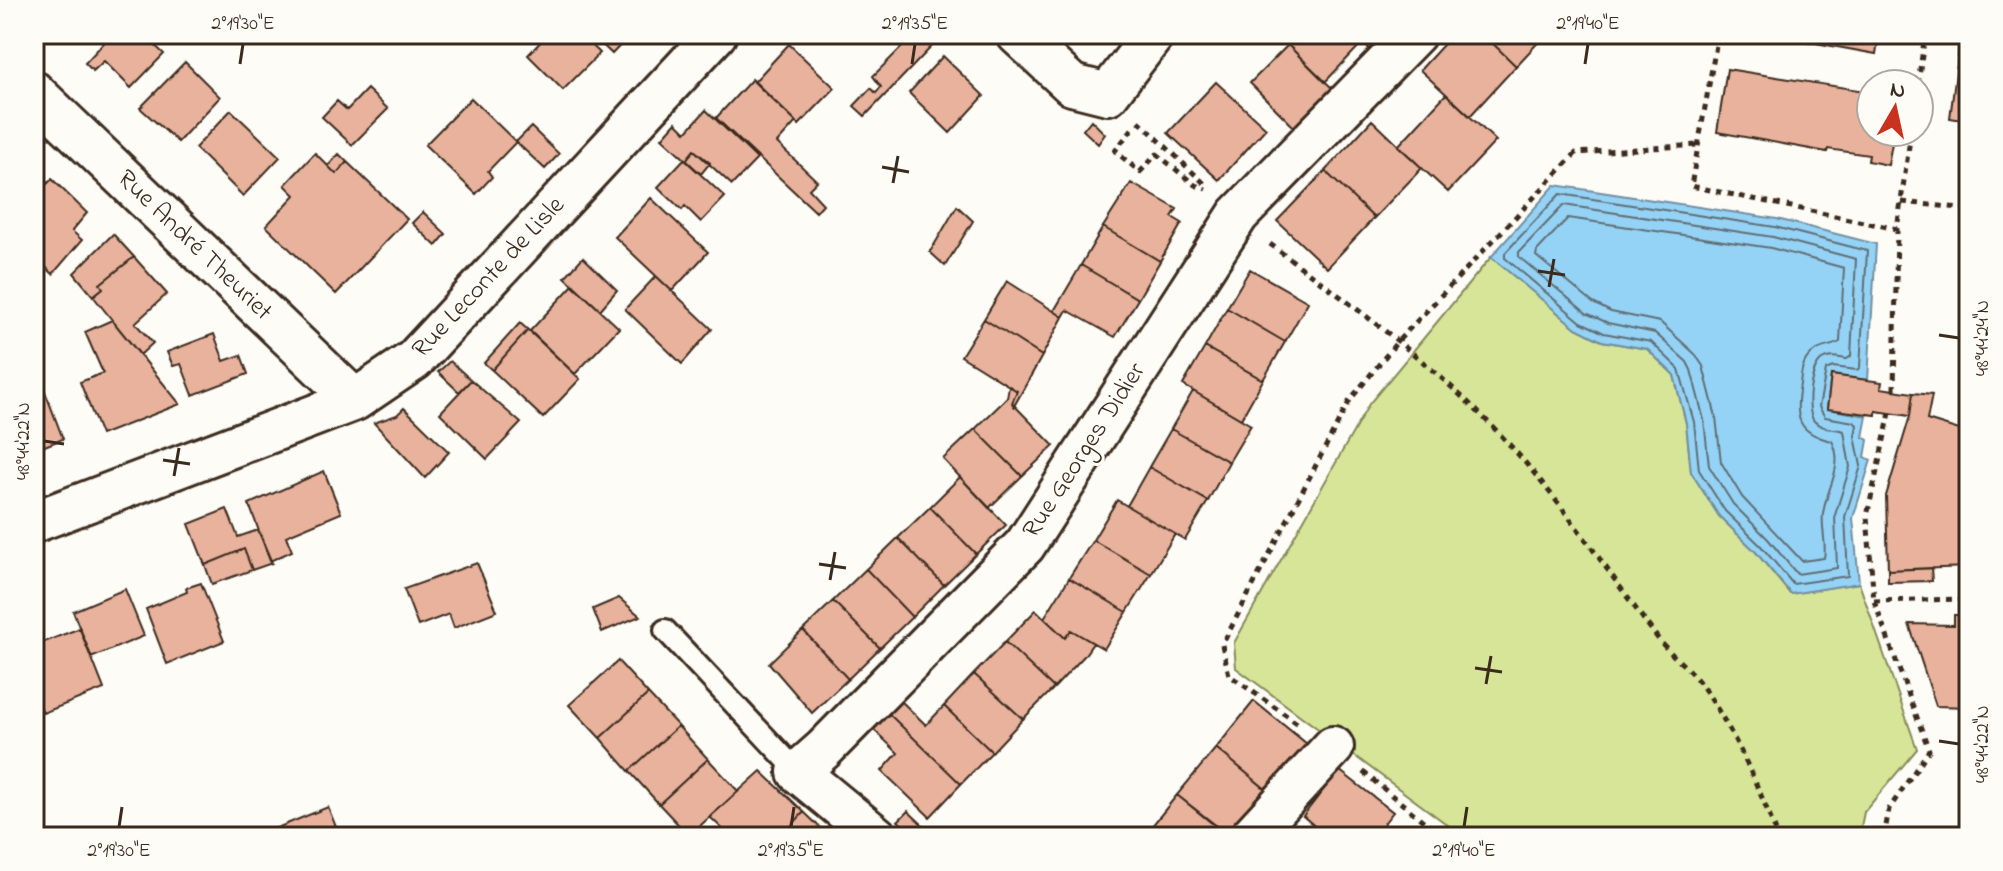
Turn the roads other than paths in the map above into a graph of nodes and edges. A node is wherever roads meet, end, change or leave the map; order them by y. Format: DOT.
graph roads {
  1 [pos="716,34"];
  2 [pos="1017,34"];
  3 [pos="1154,34"];
  4 [pos="1415,34"];
  5 [pos="34,92"];
  6 [pos="355,400"];
  7 [pos="34,522"];
  8 [pos="665,630"];
  9 [pos="1333,747"];
  10 [pos="798,772"];
  11 [pos="877,837"];
  12 [pos="1250,837"];
  1 -- 6 [label="street, Rue Leconte de Lisle"];
  2 -- 3 [label="street"];
  4 -- 10 [label="street, Rue Georges Didier"];
  5 -- 6 [label="street, Rue André Theuriet"];
  6 -- 7 [label="street, Rue Leconte de Lisle"];
  8 -- 10 [label="lane"];
  9 -- 12 [label="street"];
  10 -- 11 [label="street"];
}
